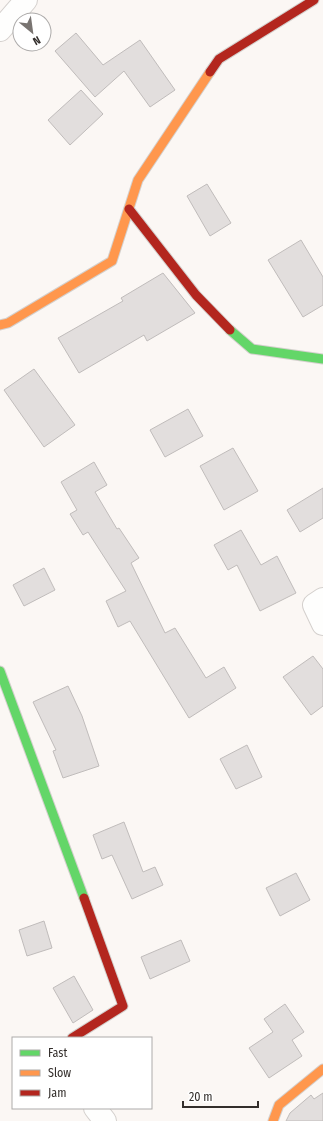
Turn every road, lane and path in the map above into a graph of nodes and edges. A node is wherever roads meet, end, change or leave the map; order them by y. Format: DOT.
graph roads {
  1 [pos="26,0"];
  2 [pos="314,0"];
  3 [pos="0,30"];
  4 [pos="129,209"];
  5 [pos="0,325"];
  6 [pos="323,359"];
  7 [pos="323,599"];
  8 [pos="323,624"];
  9 [pos="0,671"];
  10 [pos="74,1037"];
  11 [pos="323,1069"];
  12 [pos="96,1109"];
  13 [pos="104,1121"];
  14 [pos="273,1121"];
  1 -- 3 [label="street"];
  2 -- 4 [label="street"];
  4 -- 5 [label="street"];
  4 -- 6 [label="street"];
  7 -- 8 [label="street"];
  9 -- 10 [label="street"];
  11 -- 14 [label="street"];
  12 -- 13 [label="street"];
}
